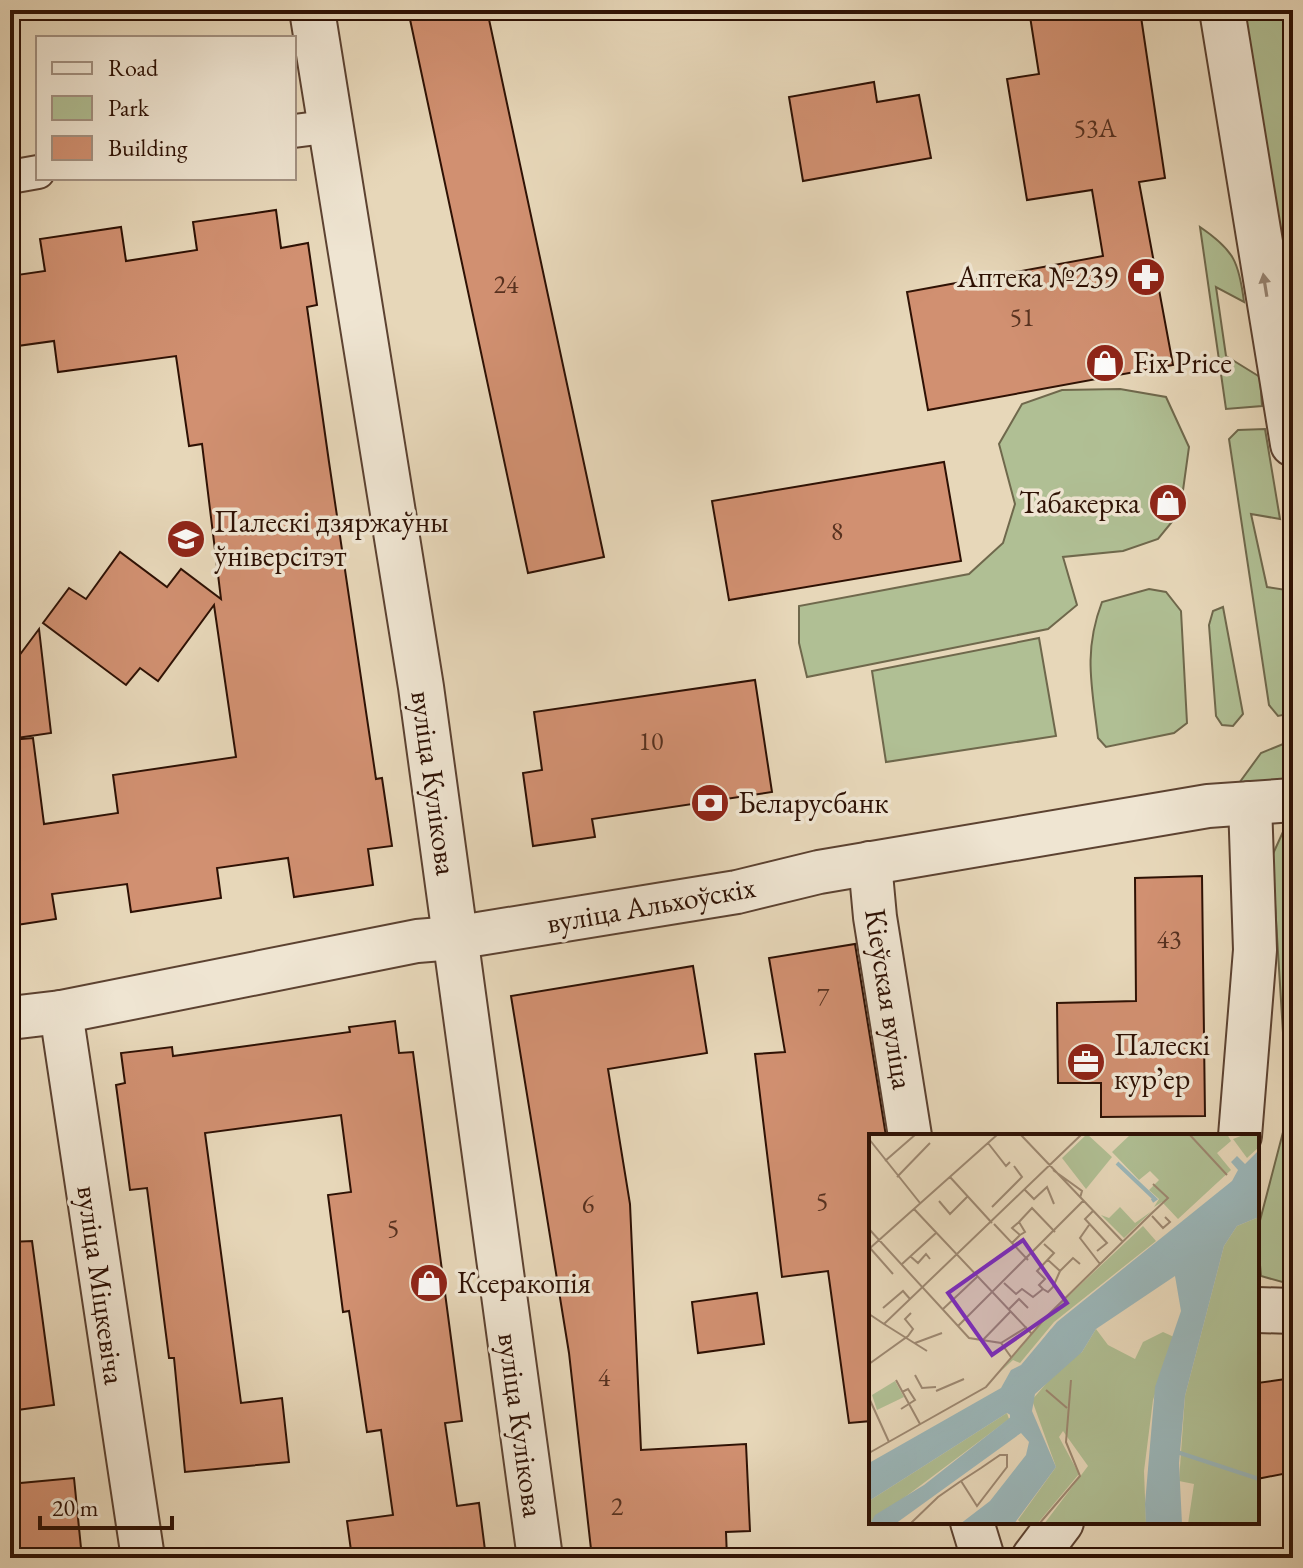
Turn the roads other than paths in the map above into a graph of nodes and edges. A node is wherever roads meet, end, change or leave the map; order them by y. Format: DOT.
graph roads {
  1 [pos="312,10"];
  2 [pos="1222,10"];
  3 [pos="314,128"];
  4 [pos="36,172"];
  5 [pos="10,177"];
  6 [pos="1293,444"];
  7 [pos="1293,800"];
  8 [pos="1250,803"];
  9 [pos="870,863"];
  10 [pos="454,938"];
  11 [pos="61,1012"];
  12 [pos="10,1018"];
  13 [pos="910,1134"];
  14 [pos="1240,1134"];
  15 [pos="1259,1310"];
  16 [pos="1293,1311"];
  17 [pos="973,1524"];
  18 [pos="1060,1524"];
  19 [pos="143,1558"];
  20 [pos="540,1558"];
  21 [pos="983,1558"];
  22 [pos="1034,1558"];
  1 -- 3 [label="street, вуліца Кулікова"];
  6 -- 2 [label="street, one-way"];
  3 -- 10 [label="street, вуліца Кулікова"];
  4 -- 5 [label="street"];
  7 -- 8 [label="street, вуліца Альхоўскіх"];
  8 -- 9 [label="street, вуліца Альхоўскіх"];
  8 -- 14 [label="street"];
  9 -- 10 [label="street, вуліца Альхоўскіх"];
  9 -- 13 [label="street, Кіеўская вуліца"];
  10 -- 11 [label="street, вуліца Альхоўскіх"];
  10 -- 20 [label="street, вуліца Кулікова"];
  11 -- 12 [label="street, вуліца Альхоўскіх"];
  11 -- 19 [label="street, вуліца Міцкевіча"];
  15 -- 16 [label="street"];
  17 -- 21 [label="street"];
  18 -- 22 [label="street"];
}
